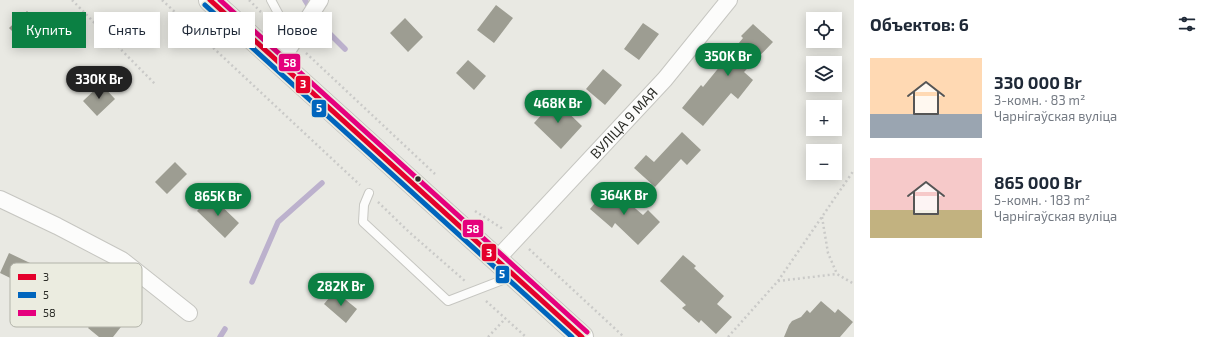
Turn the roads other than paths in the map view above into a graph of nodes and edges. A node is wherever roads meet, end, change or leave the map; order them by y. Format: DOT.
graph roads {
  1 [pos="210,0"];
  2 [pos="270,0"];
  3 [pos="320,0"];
  4 [pos="729,0"];
  5 [pos="276,12"];
  6 [pos="312,12"];
  7 [pos="288,48"];
  8 [pos="280,62"];
  9 [pos="369,193"];
  10 [pos="0,199"];
  11 [pos="497,259"];
  12 [pos="126,263"];
  13 [pos="142,276"];
  14 [pos="515,276"];
  15 [pos="190,313"];
  16 [pos="582,337"];
  1 -- 8 [label="main road"];
  2 -- 5 [label="lane"];
  3 -- 6 [label="street"];
  4 -- 11 [label="street, ВУЛІЦА 9 МАЯ"];
  7 -- 8 [label="street"];
  8 -- 11 [label="main road"];
  9 -- 14 [label="lane"];
  10 -- 12 [label="street"];
  11 -- 14 [label="main road"];
  13 -- 15 [label="street"];
  14 -- 16 [label="main road"];
}
